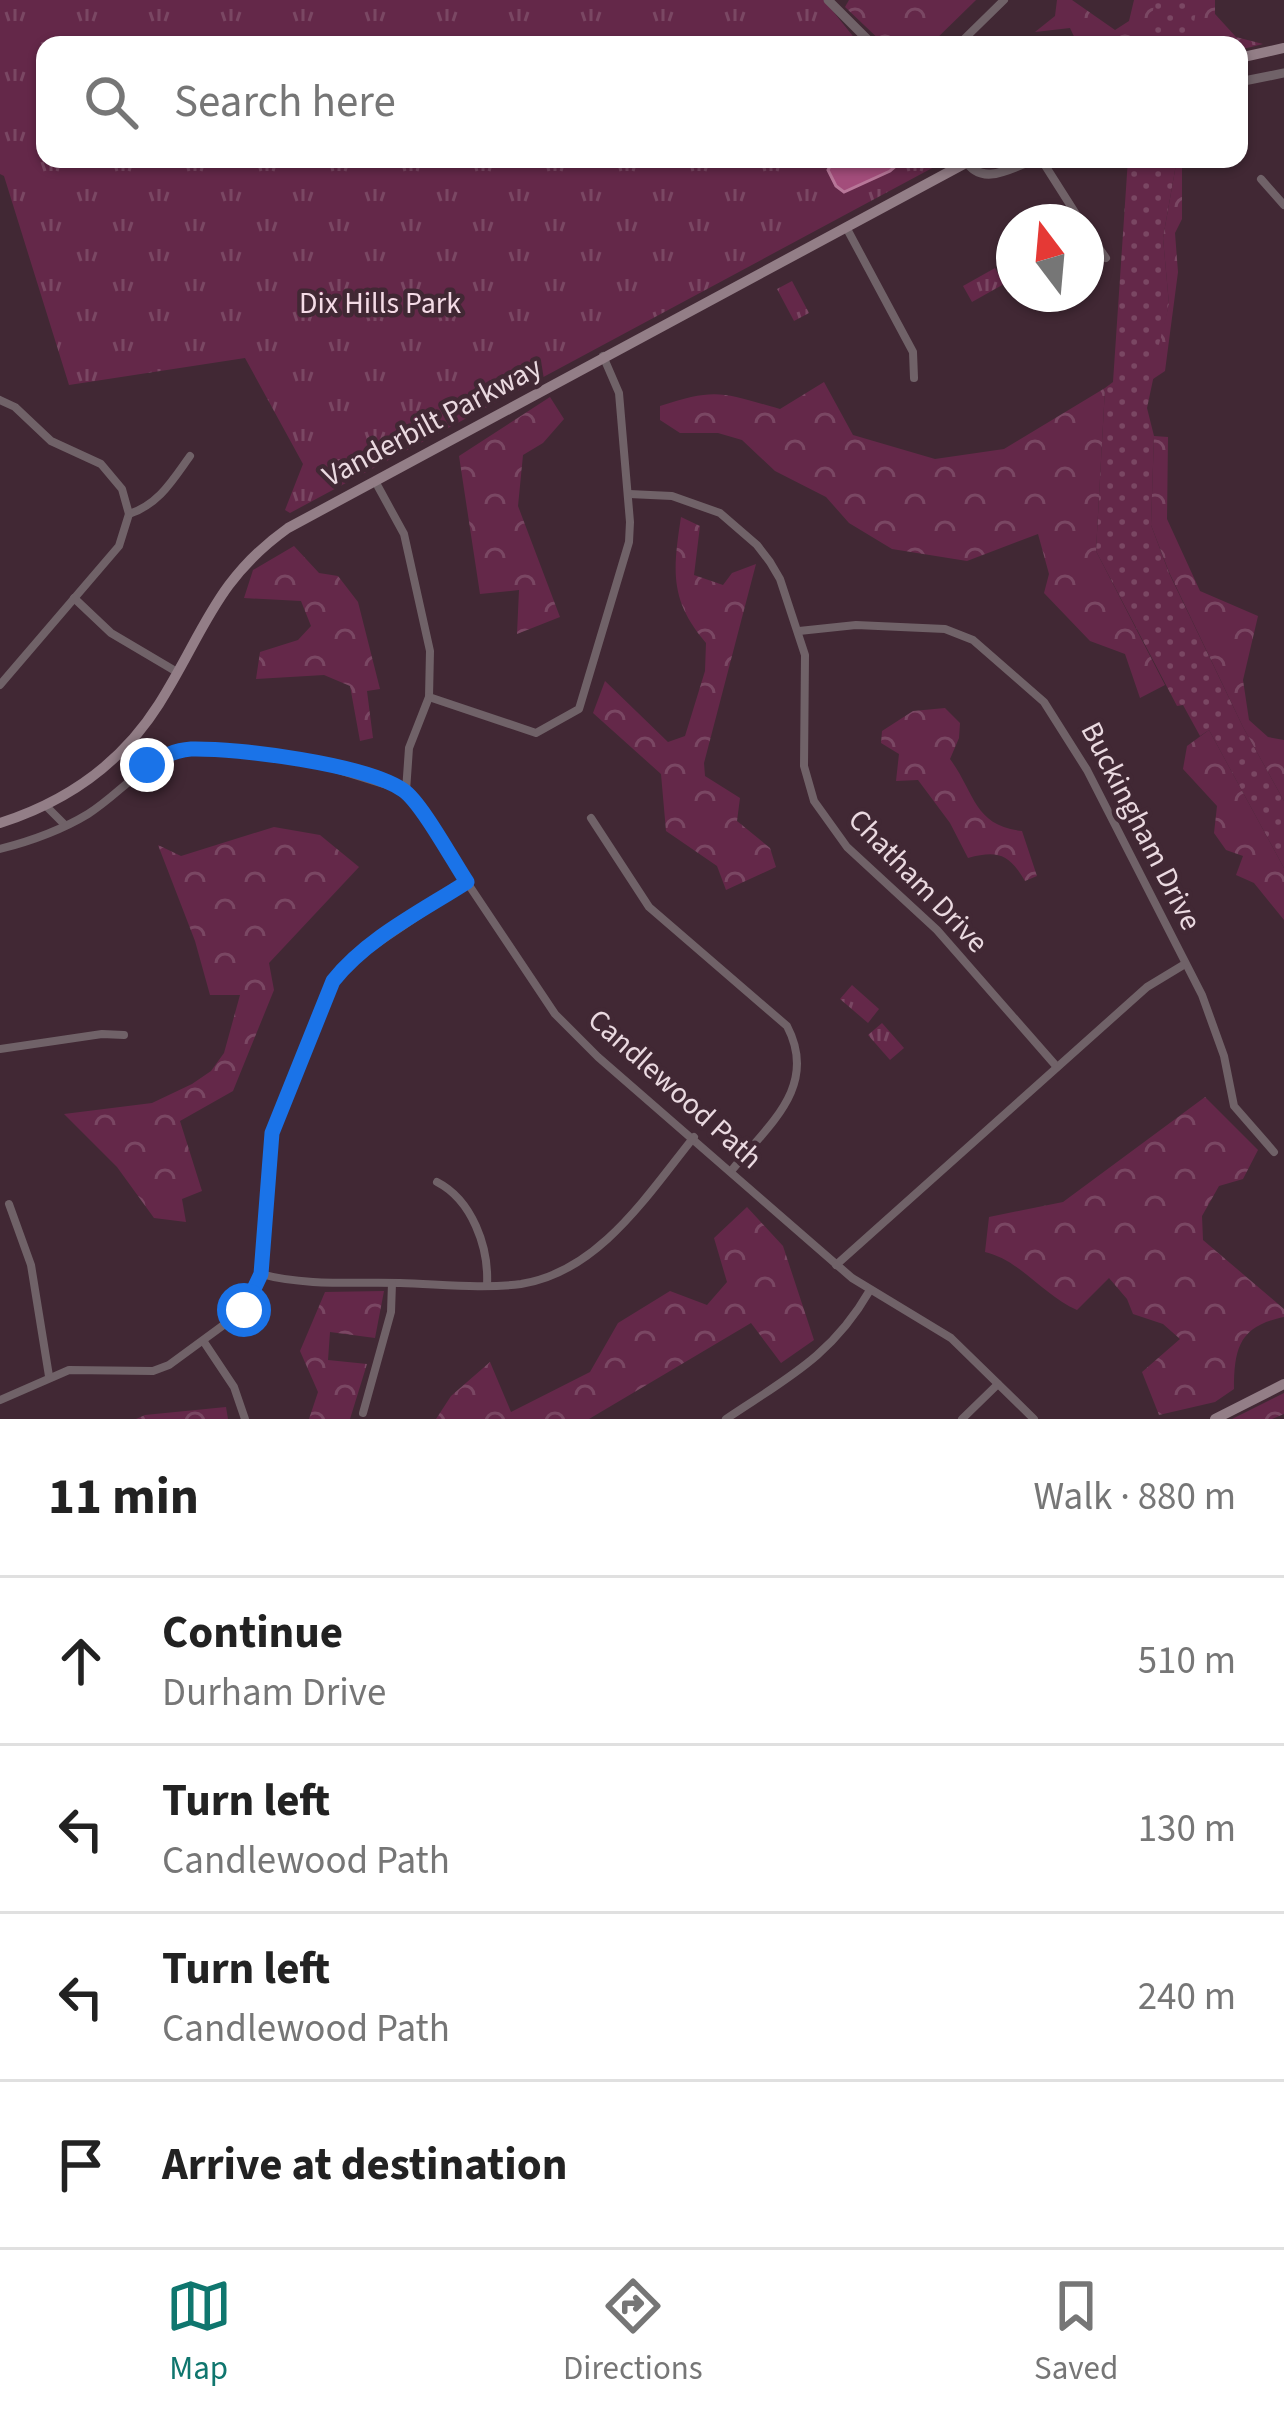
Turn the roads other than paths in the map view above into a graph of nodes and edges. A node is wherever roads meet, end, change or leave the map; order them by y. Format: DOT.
graph roads {
  1 [pos="828,0"];
  2 [pos="1004,0"];
  3 [pos="864,36"];
  4 [pos="967,36"];
  5 [pos="1284,48"];
  6 [pos="1248,56"];
  7 [pos="1284,73"];
  8 [pos="1248,80"];
  9 [pos="953,168"];
  10 [pos="970,168"];
  11 [pos="1013,168"];
  12 [pos="1044,168"];
  13 [pos="1261,179"];
  14 [pos="1069,204"];
  15 [pos="1284,205"];
  16 [pos="845,226"];
  17 [pos="1104,255"];
  18 [pos="1106,258"];
  19 [pos="603,356"];
  20 [pos="914,378"];
  21 [pos="0,400"];
  22 [pos="190,456"];
  23 [pos="374,479"];
  24 [pos="629,494"];
  25 [pos="129,514"];
  26 [pos="74,598"];
  27 [pos="799,631"];
  28 [pos="177,673"];
  29 [pos="1,683"];
  30 [pos="429,697"];
  31 [pos="406,791"];
  32 [pos="47,807"];
  33 [pos="591,818"];
  34 [pos="0,823"];
  35 [pos="66,826"];
  36 [pos="0,849"];
  37 [pos="467,882"];
  38 [pos="1185,964"];
  39 [pos="124,1035"];
  40 [pos="0,1049"];
  41 [pos="1057,1066"];
  42 [pos="694,1137"];
  43 [pos="1274,1152"];
  44 [pos="732,1170"];
  45 [pos="436,1182"];
  46 [pos="9,1204"];
  47 [pos="836,1265"];
  48 [pos="261,1274"];
  49 [pos="392,1283"];
  50 [pos="487,1285"];
  51 [pos="870,1290"];
  52 [pos="204,1342"];
  53 [pos="49,1376"];
  54 [pos="998,1384"];
  55 [pos="1284,1384"];
  56 [pos="0,1400"];
  57 [pos="363,1413"];
  58 [pos="245,1419"];
  59 [pos="726,1419"];
  60 [pos="962,1419"];
  61 [pos="1034,1419"];
  62 [pos="1215,1419"];
  1 -- 3 [label="street"];
  2 -- 4 [label="street"];
  5 -- 6 [label="main road"];
  7 -- 8 [label="street"];
  9 -- 16 [label="main road, Vanderbilt Parkway"];
  10 -- 11 [label="street"];
  12 -- 14 [label="street"];
  13 -- 15 [label="street"];
  16 -- 19 [label="main road, Vanderbilt Parkway"];
  16 -- 20 [label="street"];
  17 -- 18 [label="street"];
  19 -- 23 [label="main road, Vanderbilt Parkway"];
  19 -- 24 [label="street"];
  21 -- 25 [label="street"];
  22 -- 25 [label="street"];
  23 -- 28 [label="main road, Vanderbilt Parkway"];
  23 -- 30 [label="street"];
  24 -- 27 [label="street, Chatham Drive"];
  24 -- 30 [label="street"];
  25 -- 26 [label="street"];
  26 -- 28 [label="street"];
  26 -- 29 [label="street"];
  27 -- 38 [label="street, Buckingham Drive"];
  27 -- 41 [label="street, Chatham Drive"];
  28 -- 32 [label="main road, Vanderbilt Parkway"];
  30 -- 31 [label="street"];
  31 -- 35 [label="street"];
  31 -- 37 [label="street, Candlewood Path"];
  32 -- 34 [label="main road, Vanderbilt Parkway"];
  32 -- 35 [label="street"];
  33 -- 44 [label="street"];
  35 -- 36 [label="street"];
  37 -- 42 [label="street, Candlewood Path"];
  37 -- 48 [label="street"];
  38 -- 41 [label="street"];
  38 -- 43 [label="street, Buckingham Drive"];
  39 -- 40 [label="street"];
  41 -- 47 [label="street"];
  42 -- 44 [label="street, Candlewood Path"];
  42 -- 50 [label="street"];
  44 -- 47 [label="street, Candlewood Path"];
  45 -- 50 [label="street"];
  46 -- 53 [label="street"];
  47 -- 51 [label="street, Candlewood Path"];
  48 -- 49 [label="street"];
  48 -- 52 [label="street"];
  49 -- 50 [label="street"];
  49 -- 57 [label="street"];
  51 -- 54 [label="street, Candlewood Path"];
  51 -- 59 [label="street"];
  52 -- 53 [label="street"];
  52 -- 58 [label="street"];
  53 -- 56 [label="street"];
  54 -- 60 [label="street"];
  54 -- 61 [label="street, Candlewood Path"];
  55 -- 62 [label="main road"];
}
